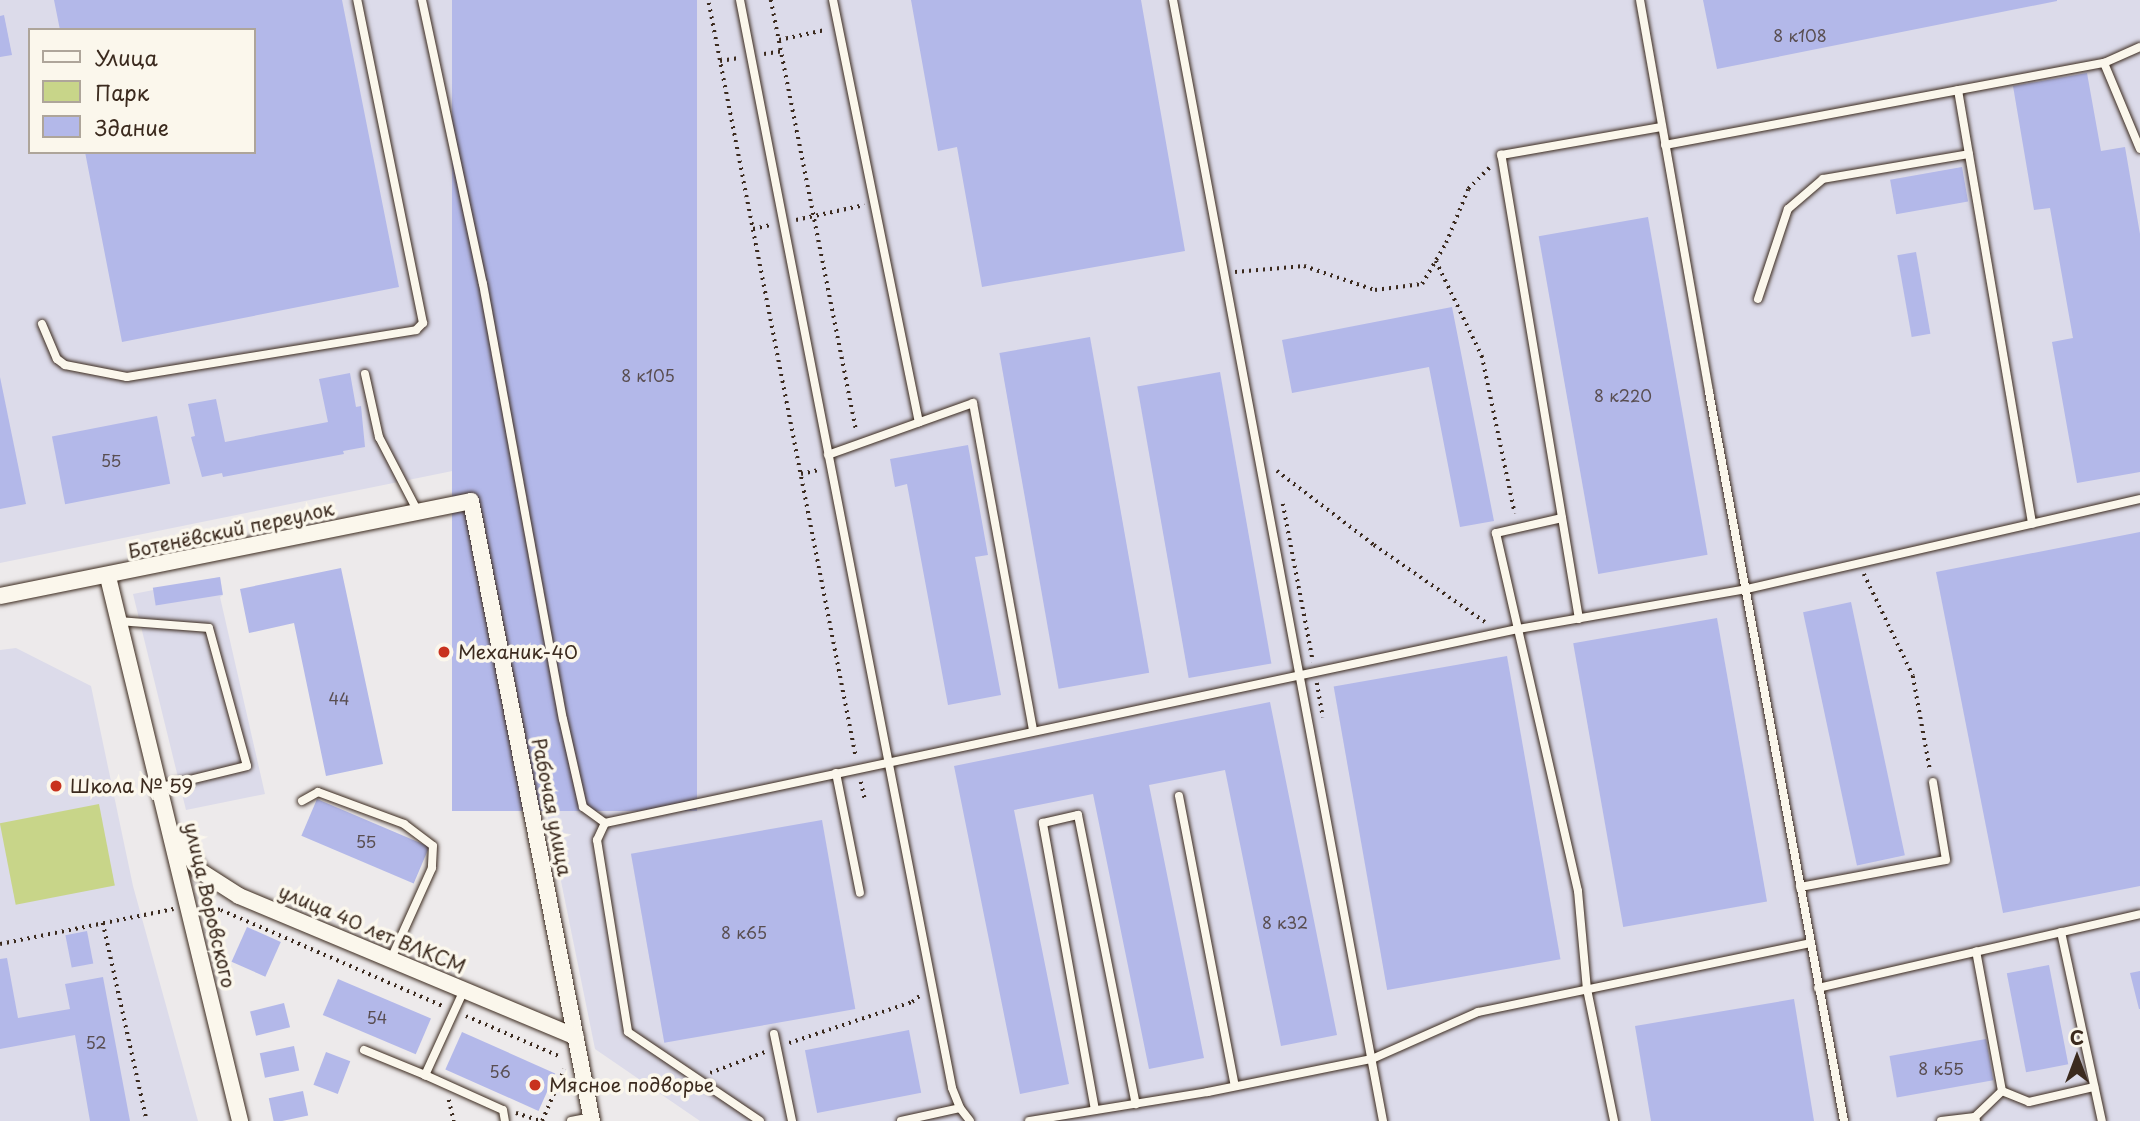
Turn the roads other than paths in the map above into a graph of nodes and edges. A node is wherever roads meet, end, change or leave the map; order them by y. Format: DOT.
graph roads {
  1 [pos="357,0"];
  2 [pos="422,0"];
  3 [pos="740,0"];
  4 [pos="833,0"];
  5 [pos="1173,0"];
  6 [pos="1640,0"];
  7 [pos="2140,47"];
  8 [pos="2104,63"];
  9 [pos="1958,90"];
  10 [pos="1662,127"];
  11 [pos="1665,145"];
  12 [pos="2140,149"];
  13 [pos="1969,155"];
  14 [pos="1758,299"];
  15 [pos="42,324"];
  16 [pos="365,374"];
  17 [pos="919,422"];
  18 [pos="828,455"];
  19 [pos="2140,499"];
  20 [pos="471,501"];
  21 [pos="418,512"];
  22 [pos="1562,518"];
  23 [pos="2032,524"];
  24 [pos="108,577"];
  25 [pos="1747,589"];
  26 [pos="0,596"];
  27 [pos="1579,619"];
  28 [pos="119,621"];
  29 [pos="1518,629"];
  30 [pos="1301,676"];
  31 [pos="1033,730"];
  32 [pos="889,761"];
  33 [pos="836,773"];
  34 [pos="1933,782"];
  35 [pos="160,787"];
  36 [pos="1179,796"];
  37 [pos="302,802"];
  38 [pos="605,823"];
  39 [pos="172,832"];
  40 [pos="1800,887"];
  41 [pos="860,892"];
  42 [pos="2140,914"];
  43 [pos="2061,932"];
  44 [pos="1810,943"];
  45 [pos="1976,951"];
  46 [pos="391,959"];
  47 [pos="1818,988"];
  48 [pos="1587,989"];
  49 [pos="464,990"];
  50 [pos="774,1034"];
  51 [pos="576,1037"];
  52 [pos="364,1050"];
  53 [pos="1372,1059"];
  54 [pos="425,1075"];
  55 [pos="1235,1086"];
  56 [pos="2094,1087"];
  57 [pos="2002,1091"];
  58 [pos="1136,1104"];
  59 [pos="960,1108"];
  60 [pos="1095,1110"];
  61 [pos="926,1118"];
  62 [pos="592,1119"];
  63 [pos="1976,1119"];
  64 [pos="240,1121"];
  65 [pos="505,1121"];
  66 [pos="571,1121"];
  67 [pos="760,1121"];
  68 [pos="792,1121"];
  69 [pos="901,1121"];
  70 [pos="970,1121"];
  71 [pos="1029,1121"];
  72 [pos="1383,1121"];
  73 [pos="1614,1121"];
  74 [pos="1844,1121"];
  75 [pos="1941,1121"];
  76 [pos="2102,1121"];
  1 -- 15 [label="lane"];
  2 -- 38 [label="lane"];
  3 -- 18 [label="lane"];
  4 -- 17 [label="lane"];
  5 -- 30 [label="lane"];
  6 -- 10 [label="lane"];
  7 -- 8 [label="lane"];
  8 -- 9 [label="lane"];
  8 -- 12 [label="lane"];
  9 -- 11 [label="lane"];
  9 -- 13 [label="lane"];
  10 -- 11 [label="lane"];
  10 -- 22 [label="lane"];
  11 -- 25 [label="lane"];
  13 -- 14 [label="lane"];
  13 -- 23 [label="lane"];
  16 -- 21 [label="lane"];
  17 -- 18 [label="lane"];
  17 -- 31 [label="lane"];
  18 -- 32 [label="lane"];
  19 -- 23 [label="lane"];
  20 -- 21 [label="street, Ботенёвский переулок"];
  20 -- 51 [label="street, Рабочая улица"];
  21 -- 24 [label="street, Ботенёвский переулок"];
  22 -- 27 [label="lane"];
  22 -- 29 [label="lane"];
  23 -- 25 [label="lane"];
  24 -- 26 [label="street, Ботенёвский переулок"];
  24 -- 28 [label="street, улица Воровского"];
  25 -- 27 [label="lane"];
  25 -- 40 [label="lane"];
  27 -- 29 [label="lane"];
  28 -- 35 [label="street, улица Воровского"];
  28 -- 35 [label="lane"];
  29 -- 30 [label="lane"];
  29 -- 48 [label="lane"];
  30 -- 31 [label="lane"];
  30 -- 53 [label="lane"];
  31 -- 32 [label="lane"];
  32 -- 33 [label="lane"];
  32 -- 59 [label="lane"];
  33 -- 38 [label="lane"];
  33 -- 41 [label="lane"];
  34 -- 40 [label="lane"];
  35 -- 39 [label="street, улица Воровского"];
  36 -- 55 [label="lane"];
  37 -- 46 [label="lane"];
  38 -- 67 [label="lane"];
  39 -- 46 [label="street, улица 40 лет ВЛКСМ"];
  39 -- 64 [label="street, улица Воровского"];
  40 -- 44 [label="lane"];
  42 -- 43 [label="lane"];
  43 -- 45 [label="lane"];
  43 -- 56 [label="lane"];
  44 -- 47 [label="lane"];
  44 -- 48 [label="lane"];
  45 -- 47 [label="lane"];
  45 -- 57 [label="lane"];
  46 -- 49 [label="street, улица 40 лет ВЛКСМ"];
  47 -- 74 [label="lane"];
  48 -- 53 [label="lane"];
  48 -- 73 [label="lane"];
  49 -- 51 [label="street, улица 40 лет ВЛКСМ"];
  49 -- 54 [label="lane"];
  50 -- 68 [label="lane"];
  51 -- 62 [label="street, Рабочая улица"];
  52 -- 54 [label="lane"];
  53 -- 55 [label="lane"];
  53 -- 72 [label="lane"];
  54 -- 65 [label="lane"];
  55 -- 58 [label="lane"];
  56 -- 57 [label="lane"];
  56 -- 76 [label="lane"];
  57 -- 63 [label="lane"];
  58 -- 60 [label="lane"];
  58 -- 60 [label="lane"];
  59 -- 61 [label="lane"];
  59 -- 70 [label="lane"];
  60 -- 71 [label="lane"];
  61 -- 69 [label="lane"];
  62 -- 66 [label="lane"];
  63 -- 75 [label="lane"];
}
